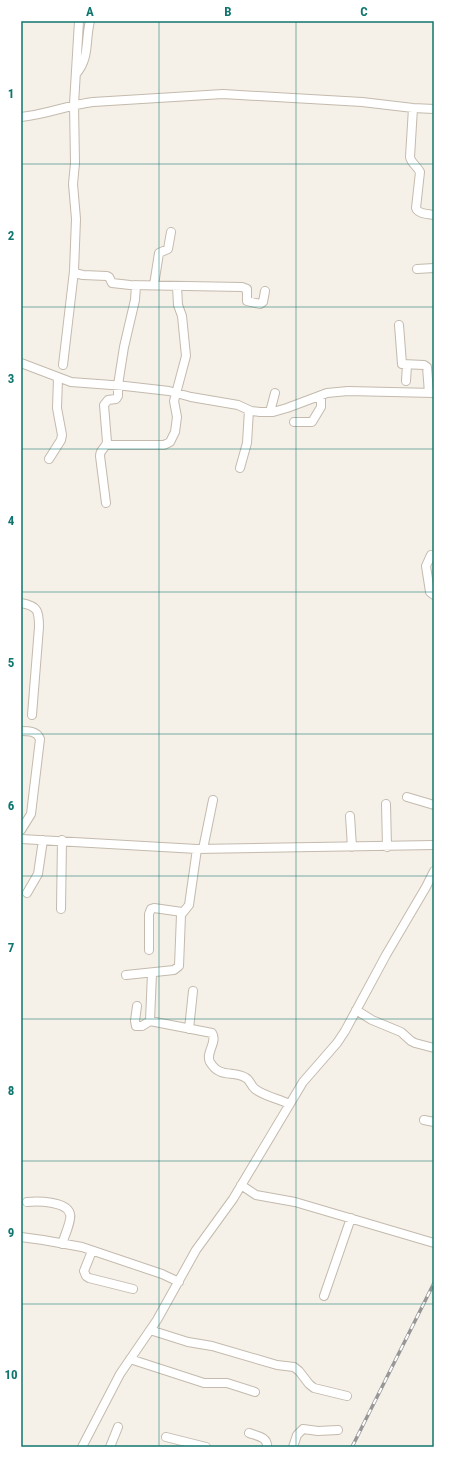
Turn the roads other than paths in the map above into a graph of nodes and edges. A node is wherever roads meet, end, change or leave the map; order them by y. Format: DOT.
graph roads {
  1 [pos="79,21"];
  2 [pos="90,21"];
  3 [pos="76,74"];
  4 [pos="74,104"];
  5 [pos="413,108"];
  6 [pos="434,109"];
  7 [pos="21,117"];
  8 [pos="434,215"];
  9 [pos="171,232"];
  10 [pos="434,268"];
  11 [pos="417,269"];
  12 [pos="74,273"];
  13 [pos="136,285"];
  14 [pos="154,285"];
  15 [pos="177,286"];
  16 [pos="265,291"];
  17 [pos="399,325"];
  18 [pos="21,363"];
  19 [pos="407,364"];
  20 [pos="63,365"];
  21 [pos="58,378"];
  22 [pos="406,381"];
  23 [pos="118,385"];
  24 [pos="176,392"];
  25 [pos="275,393"];
  26 [pos="431,393"];
  27 [pos="320,396"];
  28 [pos="249,410"];
  29 [pos="270,412"];
  30 [pos="294,422"];
  31 [pos="107,445"];
  32 [pos="49,459"];
  33 [pos="240,468"];
  34 [pos="106,503"];
  35 [pos="431,555"];
  36 [pos="434,595"];
  37 [pos="21,603"];
  38 [pos="32,715"];
  39 [pos="21,731"];
  40 [pos="407,797"];
  41 [pos="213,800"];
  42 [pos="386,804"];
  43 [pos="434,806"];
  44 [pos="350,816"];
  45 [pos="21,830"];
  46 [pos="21,839"];
  47 [pos="43,840"];
  48 [pos="62,840"];
  49 [pos="434,846"];
  50 [pos="352,847"];
  51 [pos="386,847"];
  52 [pos="200,849"];
  53 [pos="434,871"];
  54 [pos="27,893"];
  55 [pos="61,909"];
  56 [pos="182,912"];
  57 [pos="149,950"];
  58 [pos="152,973"];
  59 [pos="126,975"];
  60 [pos="193,991"];
  61 [pos="137,1006"];
  62 [pos="356,1010"];
  63 [pos="150,1022"];
  64 [pos="189,1029"];
  65 [pos="434,1048"];
  66 [pos="289,1104"];
  67 [pos="424,1120"];
  68 [pos="434,1122"];
  69 [pos="240,1185"];
  70 [pos="27,1202"];
  71 [pos="351,1218"];
  72 [pos="21,1237"];
  73 [pos="434,1243"];
  74 [pos="62,1244"];
  75 [pos="92,1251"];
  76 [pos="179,1282"];
  77 [pos="133,1289"];
  78 [pos="324,1296"];
  79 [pos="150,1330"];
  80 [pos="130,1359"];
  81 [pos="255,1392"];
  82 [pos="347,1396"];
  83 [pos="118,1427"];
  84 [pos="338,1430"];
  85 [pos="250,1433"];
  86 [pos="166,1437"];
  87 [pos="82,1447"];
  88 [pos="110,1447"];
  89 [pos="206,1447"];
  90 [pos="267,1447"];
  91 [pos="293,1447"];
  1 -- 3 [label="street"];
  2 -- 3 [label="street"];
  3 -- 4 [label="street"];
  4 -- 5 [label="street"];
  4 -- 7 [label="street"];
  4 -- 12 [label="street"];
  5 -- 6 [label="street"];
  5 -- 8 [label="street"];
  9 -- 14 [label="street"];
  10 -- 11 [label="street"];
  12 -- 13 [label="street"];
  12 -- 20 [label="street"];
  13 -- 14 [label="street"];
  13 -- 23 [label="street"];
  14 -- 15 [label="street"];
  15 -- 16 [label="street"];
  15 -- 24 [label="street"];
  17 -- 19 [label="street"];
  18 -- 21 [label="street"];
  19 -- 22 [label="street"];
  19 -- 26 [label="street"];
  21 -- 23 [label="street"];
  21 -- 32 [label="street"];
  23 -- 24 [label="street"];
  23 -- 31 [label="street"];
  24 -- 28 [label="street"];
  24 -- 31 [label="street"];
  25 -- 29 [label="street"];
  26 -- 27 [label="street"];
  27 -- 29 [label="street"];
  27 -- 30 [label="street"];
  28 -- 29 [label="street"];
  28 -- 33 [label="street"];
  31 -- 34 [label="street"];
  35 -- 36 [label="street"];
  37 -- 38 [label="street"];
  39 -- 45 [label="street"];
  40 -- 43 [label="street"];
  41 -- 52 [label="street"];
  42 -- 51 [label="street"];
  44 -- 50 [label="street"];
  46 -- 47 [label="street"];
  47 -- 48 [label="street"];
  47 -- 54 [label="street"];
  48 -- 52 [label="street"];
  48 -- 55 [label="street"];
  49 -- 51 [label="street"];
  50 -- 51 [label="street"];
  50 -- 52 [label="street"];
  52 -- 56 [label="street"];
  53 -- 62 [label="street"];
  56 -- 57 [label="street"];
  56 -- 58 [label="street"];
  58 -- 59 [label="street"];
  58 -- 63 [label="street"];
  60 -- 64 [label="street"];
  61 -- 63 [label="street"];
  62 -- 65 [label="street"];
  62 -- 66 [label="street"];
  63 -- 64 [label="street"];
  64 -- 66 [label="street"];
  66 -- 69 [label="street"];
  67 -- 68 [label="street"];
  69 -- 71 [label="street"];
  69 -- 76 [label="street"];
  70 -- 74 [label="street"];
  71 -- 73 [label="street"];
  71 -- 78 [label="street"];
  72 -- 74 [label="street"];
  74 -- 75 [label="street"];
  75 -- 76 [label="street"];
  75 -- 77 [label="street"];
  76 -- 79 [label="street"];
  79 -- 80 [label="street"];
  79 -- 82 [label="street"];
  80 -- 81 [label="street"];
  80 -- 87 [label="street"];
  83 -- 88 [label="street"];
  84 -- 91 [label="street"];
  85 -- 90 [label="street"];
  86 -- 89 [label="street"];
}
